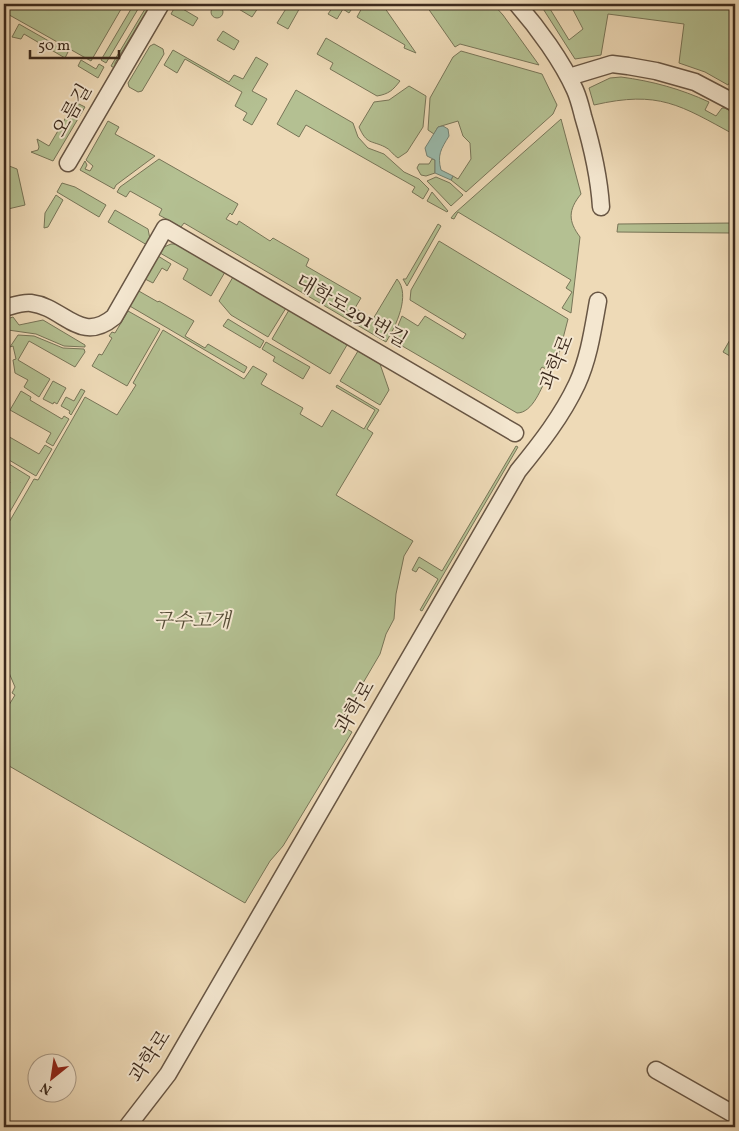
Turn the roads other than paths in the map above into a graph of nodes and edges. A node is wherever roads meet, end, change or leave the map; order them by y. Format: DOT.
graph roads {
  1 [pos="161,4"];
  2 [pos="517,4"];
  3 [pos="569,77"];
  4 [pos="735,103"];
  5 [pos="68,163"];
  6 [pos="601,207"];
  7 [pos="598,302"];
  8 [pos="4,308"];
  9 [pos="515,433"];
  10 [pos="656,1070"];
  11 [pos="735,1115"];
  12 [pos="127,1127"];
  1 -- 5 [label="street, 오름길"];
  2 -- 3 [label="street"];
  3 -- 4 [label="street"];
  3 -- 6 [label="street"];
  7 -- 12 [label="street, 과학로"];
  8 -- 9 [label="street, 대학로291번길"];
  10 -- 11 [label="street"];
}
